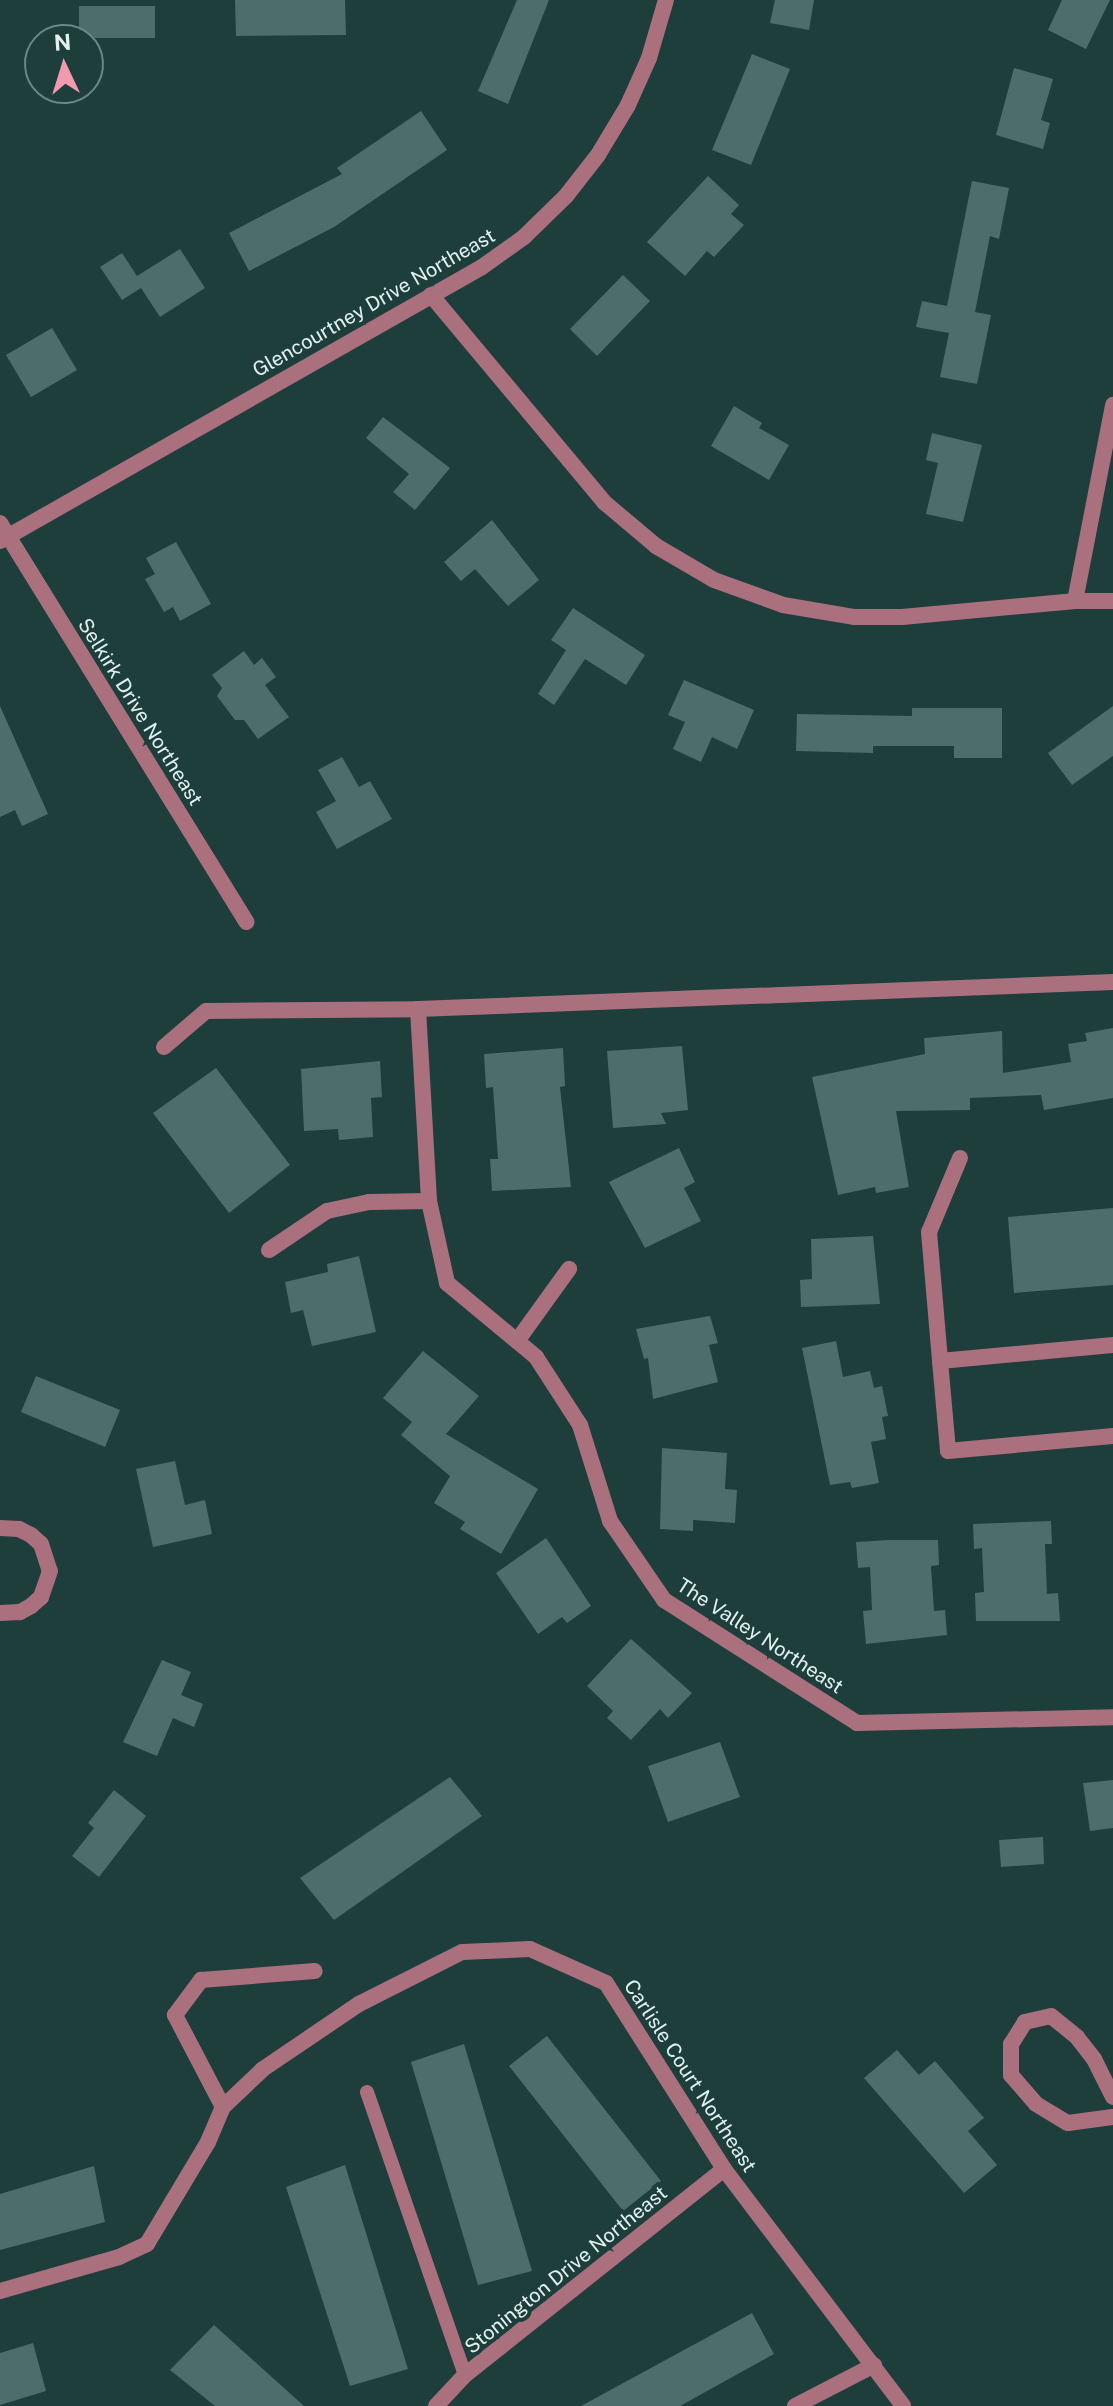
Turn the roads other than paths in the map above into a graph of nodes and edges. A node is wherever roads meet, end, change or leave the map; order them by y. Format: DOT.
graph roads {
  1 [pos="666,0"];
  2 [pos="431,295"];
  3 [pos="1113,405"];
  4 [pos="0,523"];
  5 [pos="5,540"];
  6 [pos="1075,601"];
  7 [pos="1113,601"];
  8 [pos="246,922"];
  9 [pos="1113,982"];
  10 [pos="418,1009"];
  11 [pos="164,1047"];
  12 [pos="960,1158"];
  13 [pos="429,1201"];
  14 [pos="269,1250"];
  15 [pos="569,1269"];
  16 [pos="517,1341"];
  17 [pos="1113,1345"];
  18 [pos="940,1361"];
  19 [pos="1113,1436"];
  20 [pos="0,1528"];
  21 [pos="0,1613"];
  22 [pos="1113,1717"];
  23 [pos="315,1971"];
  24 [pos="367,2092"];
  25 [pos="1113,2097"];
  26 [pos="223,2107"];
  27 [pos="1113,2117"];
  28 [pos="724,2169"];
  29 [pos="0,2291"];
  30 [pos="874,2365"];
  31 [pos="465,2375"];
  32 [pos="436,2406"];
  33 [pos="795,2406"];
  34 [pos="903,2406"];
  1 -- 2 [label="street, Glencourtney Drive Northeast"];
  2 -- 5 [label="street, Glencourtney Drive Northeast"];
  2 -- 6 [label="street"];
  3 -- 6 [label="street"];
  4 -- 5 [label="street, Selkirk Drive Northeast"];
  5 -- 8 [label="street, Selkirk Drive Northeast"];
  6 -- 7 [label="street"];
  9 -- 10 [label="street"];
  10 -- 11 [label="street"];
  10 -- 13 [label="street, The Valley Northeast"];
  12 -- 18 [label="street"];
  13 -- 14 [label="street"];
  13 -- 16 [label="street, The Valley Northeast"];
  15 -- 16 [label="street"];
  16 -- 22 [label="street, The Valley Northeast"];
  17 -- 18 [label="street"];
  18 -- 19 [label="street"];
  20 -- 21 [label="street"];
  23 -- 26 [label="street"];
  24 -- 31 [label="lane"];
  25 -- 27 [label="street"];
  26 -- 28 [label="street, Carlisle Court Northeast"];
  26 -- 29 [label="street, Carlisle Court Northeast"];
  28 -- 30 [label="street, Carlisle Court Northeast"];
  28 -- 31 [label="street, Stonington Drive Northeast"];
  30 -- 33 [label="street"];
  30 -- 34 [label="street, Carlisle Court Northeast"];
  31 -- 32 [label="street, Stonington Drive Northeast"];
}
